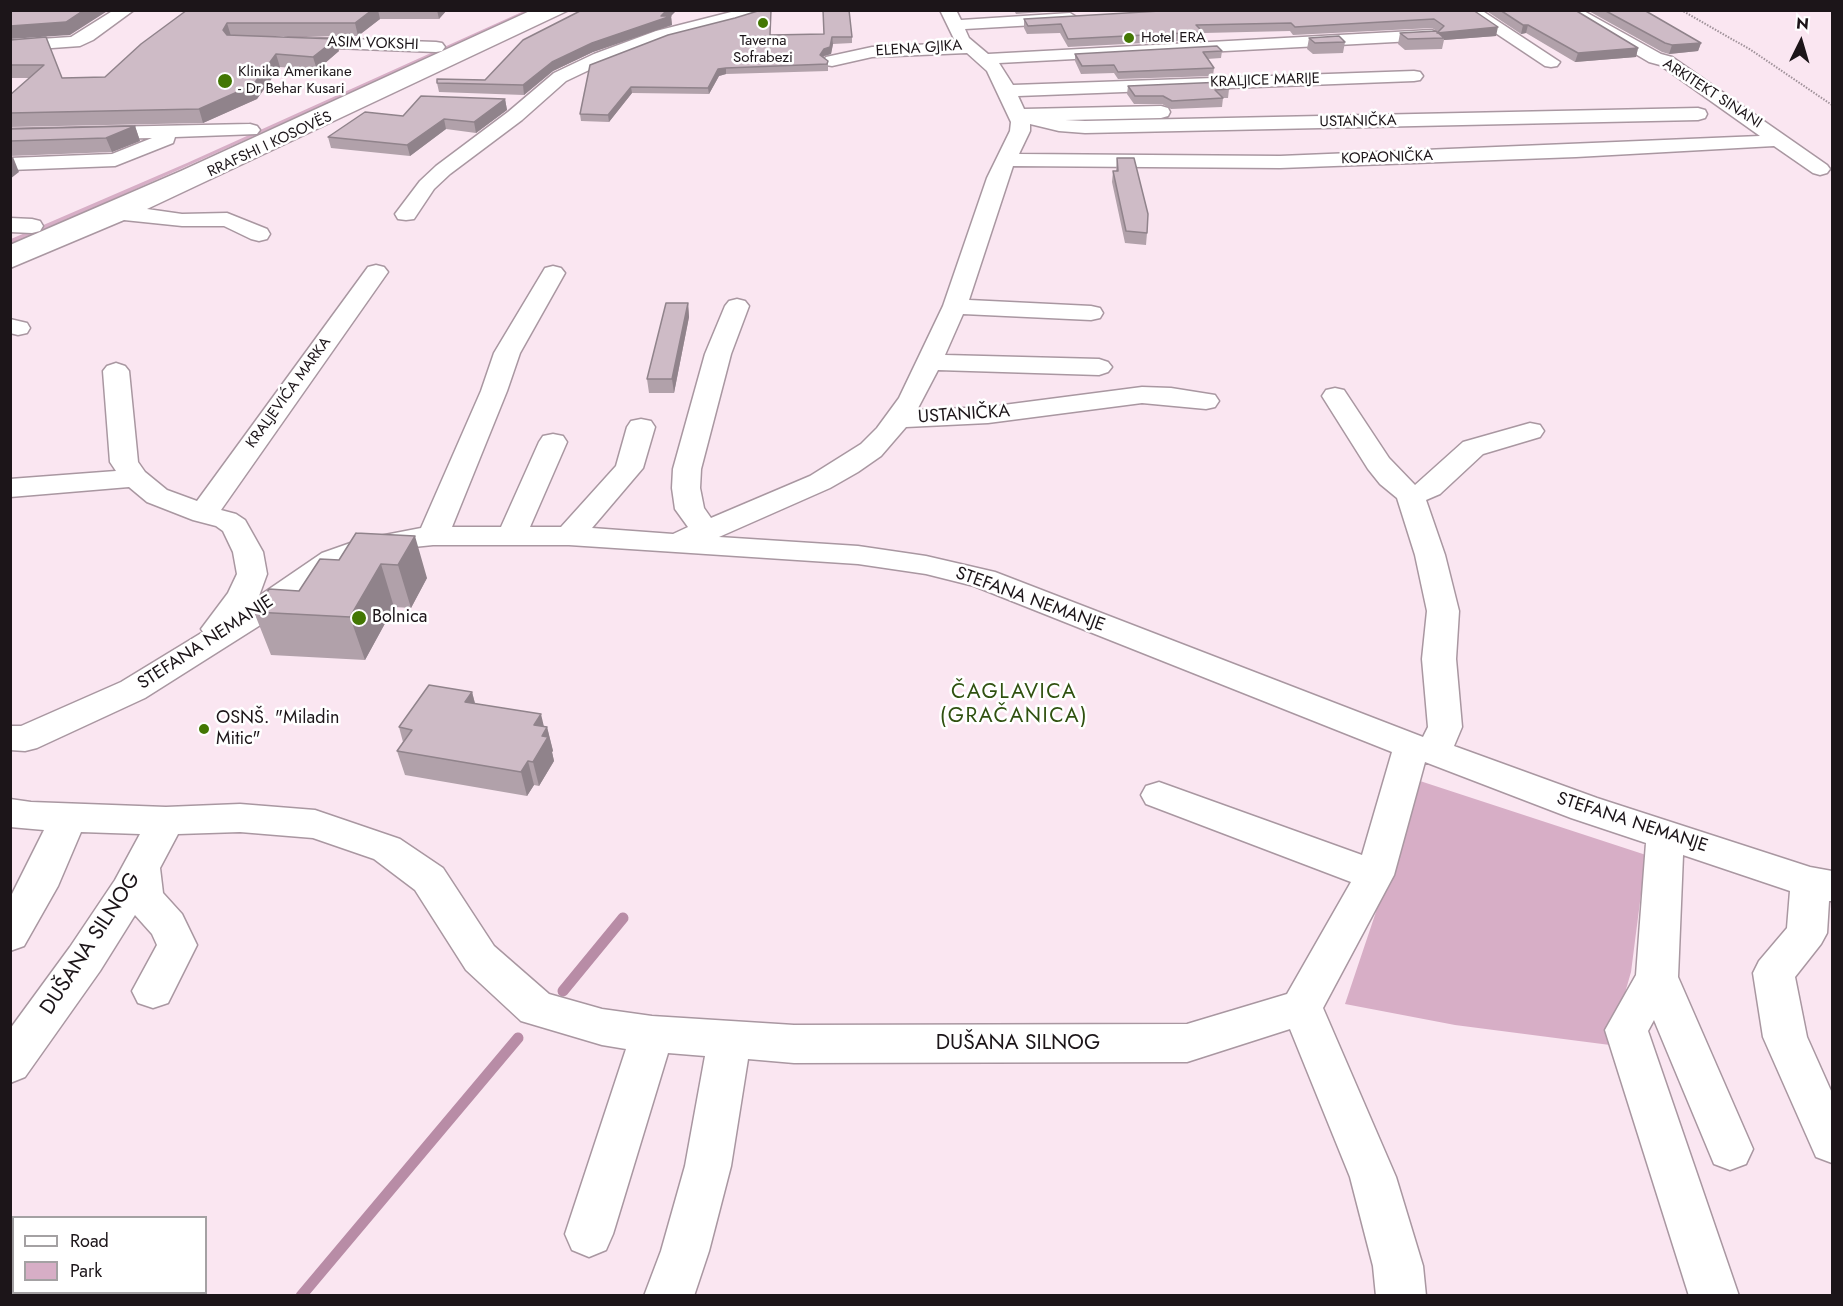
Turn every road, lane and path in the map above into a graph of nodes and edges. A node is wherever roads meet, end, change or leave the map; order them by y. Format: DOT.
graph roads {
  1 [pos="126,10"];
  2 [pos="517,10"];
  3 [pos="546,10"];
  4 [pos="561,10"];
  5 [pos="760,10"];
  6 [pos="1469,10"];
  7 [pos="1569,10"];
  8 [pos="1681,10"];
  9 [pos="1086,17"];
  10 [pos="952,18"];
  11 [pos="1432,35"];
  12 [pos="268,42"];
  13 [pos="10,46"];
  14 [pos="436,47"];
  15 [pos="976,53"];
  16 [pos="831,61"];
  17 [pos="1551,63"];
  18 [pos="1414,76"];
  19 [pos="371,98"];
  20 [pos="416,99"];
  21 [pos="505,102"];
  22 [pos="527,103"];
  23 [pos="1833,105"];
  24 [pos="1015,106"];
  25 [pos="1115,110"];
  26 [pos="1161,112"];
  27 [pos="1698,114"];
  28 [pos="250,130"];
  29 [pos="10,135"];
  30 [pos="172,136"];
  31 [pos="1769,141"];
  32 [pos="217,145"];
  33 [pos="147,147"];
  34 [pos="1005,160"];
  35 [pos="10,164"];
  36 [pos="1820,169"];
  37 [pos="120,213"];
  38 [pos="406,214"];
  39 [pos="21,226"];
  40 [pos="259,234"];
  41 [pos="10,235"];
  42 [pos="33,251"];
  43 [pos="10,253"];
  44 [pos="10,261"];
  45 [pos="376,272"];
  46 [pos="553,273"];
  47 [pos="10,279"];
  48 [pos="736,306"];
  49 [pos="955,306"];
  50 [pos="1091,313"];
  51 [pos="930,362"];
  52 [pos="1099,367"];
  53 [pos="116,371"];
  54 [pos="1335,396"];
  55 [pos="1206,401"];
  56 [pos="900,419"];
  57 [pos="641,427"];
  58 [pos="1530,431"];
  59 [pos="553,442"];
  60 [pos="135,478"];
  61 [pos="10,488"];
  62 [pos="1410,495"];
  63 [pos="203,514"];
  64 [pos="707,532"];
  65 [pos="512,534"];
  66 [pos="433,536"];
  67 [pos="569,536"];
  68 [pos="677,543"];
  69 [pos="204,644"];
  70 [pos="15,744"];
  71 [pos="1423,749"];
  72 [pos="1159,795"];
  73 [pos="10,813"];
  74 [pos="68,818"];
  75 [pos="166,821"];
  76 [pos="1665,834"];
  77 [pos="141,868"];
  78 [pos="1375,875"];
  79 [pos="1821,884"];
  80 [pos="10,935"];
  81 [pos="1657,977"];
  82 [pos="153,991"];
  83 [pos="1302,1007"];
  84 [pos="652,1034"];
  85 [pos="730,1040"];
  86 [pos="10,1064"];
  87 [pos="1833,1142"];
  88 [pos="1730,1149"];
  89 [pos="589,1234"];
  90 [pos="669,1296"];
  91 [pos="1401,1296"];
  92 [pos="1714,1296"];
  1 -- 13 [label="main road"];
  2 -- 14 [label="main road, RRAFSHI I KOSOVËS"];
  3 -- 43 [label="main road, RRAFSHI I KOSOVËS"];
  4 -- 19 [label="main road, RRAFSHI I KOSOVËS"];
  5 -- 22 [label="main road"];
  6 -- 17 [label="main road"];
  7 -- 36 [label="main road, ARKITEKT SINANI"];
  8 -- 23 [label="path"];
  9 -- 10 [label="main road"];
  10 -- 15 [label="main road, ELENA GJIKA"];
  11 -- 15 [label="main road"];
  12 -- 14 [label="main road, ASIM VOKSHI"];
  14 -- 28 [label="main road, RRAFSHI I KOSOVËS"];
  15 -- 16 [label="main road, ELENA GJIKA"];
  15 -- 24 [label="main road"];
  18 -- 24 [label="main road, KRALJICE MARIJE"];
  19 -- 20 [label="main road"];
  19 -- 37 [label="main road, RRAFSHI I KOSOVËS"];
  21 -- 22 [label="main road"];
  22 -- 38 [label="main road"];
  24 -- 25 [label="main road"];
  24 -- 26 [label="main road"];
  24 -- 27 [label="main road, USTANIČKA"];
  24 -- 34 [label="main road, USTANIČKA"];
  28 -- 29 [label="main road"];
  28 -- 32 [label="main road, RRAFSHI I KOSOVËS"];
  30 -- 33 [label="main road"];
  31 -- 34 [label="main road, KOPAONIČKA"];
  32 -- 33 [label="main road"];
  32 -- 39 [label="main road, RRAFSHI I KOSOVËS"];
  33 -- 35 [label="main road"];
  34 -- 49 [label="main road, USTANIČKA"];
  37 -- 40 [label="main road"];
  37 -- 42 [label="main road, RRAFSHI I KOSOVËS"];
  39 -- 41 [label="main road, RRAFSHI I KOSOVËS"];
  42 -- 44 [label="main road, RRAFSHI I KOSOVËS"];
  42 -- 47 [label="main road"];
  45 -- 63 [label="main road, KRALJEVIĆA MARKA"];
  46 -- 66 [label="main road"];
  48 -- 64 [label="main road"];
  49 -- 50 [label="main road"];
  49 -- 51 [label="main road, USTANIČKA"];
  51 -- 52 [label="main road"];
  51 -- 56 [label="main road, USTANIČKA"];
  53 -- 60 [label="main road"];
  54 -- 62 [label="main road"];
  55 -- 56 [label="main road, USTANIČKA"];
  56 -- 64 [label="main road, USTANIČKA"];
  57 -- 67 [label="main road"];
  58 -- 62 [label="main road"];
  59 -- 65 [label="main road"];
  60 -- 61 [label="main road"];
  60 -- 63 [label="main road"];
  62 -- 71 [label="main road"];
  63 -- 69 [label="main road"];
  64 -- 68 [label="main road, USTANIČKA"];
  65 -- 66 [label="main road, STEFANA NEMANJE"];
  65 -- 67 [label="main road, STEFANA NEMANJE"];
  66 -- 69 [label="main road, STEFANA NEMANJE"];
  67 -- 68 [label="main road, STEFANA NEMANJE"];
  68 -- 71 [label="main road, STEFANA NEMANJE"];
  69 -- 70 [label="main road, STEFANA NEMANJE"];
  71 -- 76 [label="main road, STEFANA NEMANJE"];
  71 -- 78 [label="main road"];
  72 -- 78 [label="main road"];
  73 -- 74 [label="main road, DUŠANA SILNOG"];
  74 -- 75 [label="main road, DUŠANA SILNOG"];
  74 -- 80 [label="main road"];
  75 -- 77 [label="main road, DUŠANA SILNOG"];
  75 -- 84 [label="main road, DUŠANA SILNOG"];
  76 -- 79 [label="main road, STEFANA NEMANJE"];
  76 -- 81 [label="main road"];
  77 -- 82 [label="main road"];
  77 -- 86 [label="main road, DUŠANA SILNOG"];
  78 -- 83 [label="main road"];
  79 -- 87 [label="main road"];
  81 -- 88 [label="main road"];
  81 -- 92 [label="main road"];
  83 -- 85 [label="main road, DUŠANA SILNOG"];
  83 -- 91 [label="main road"];
  84 -- 85 [label="main road, DUŠANA SILNOG"];
  84 -- 89 [label="main road"];
  85 -- 90 [label="main road"];
}
